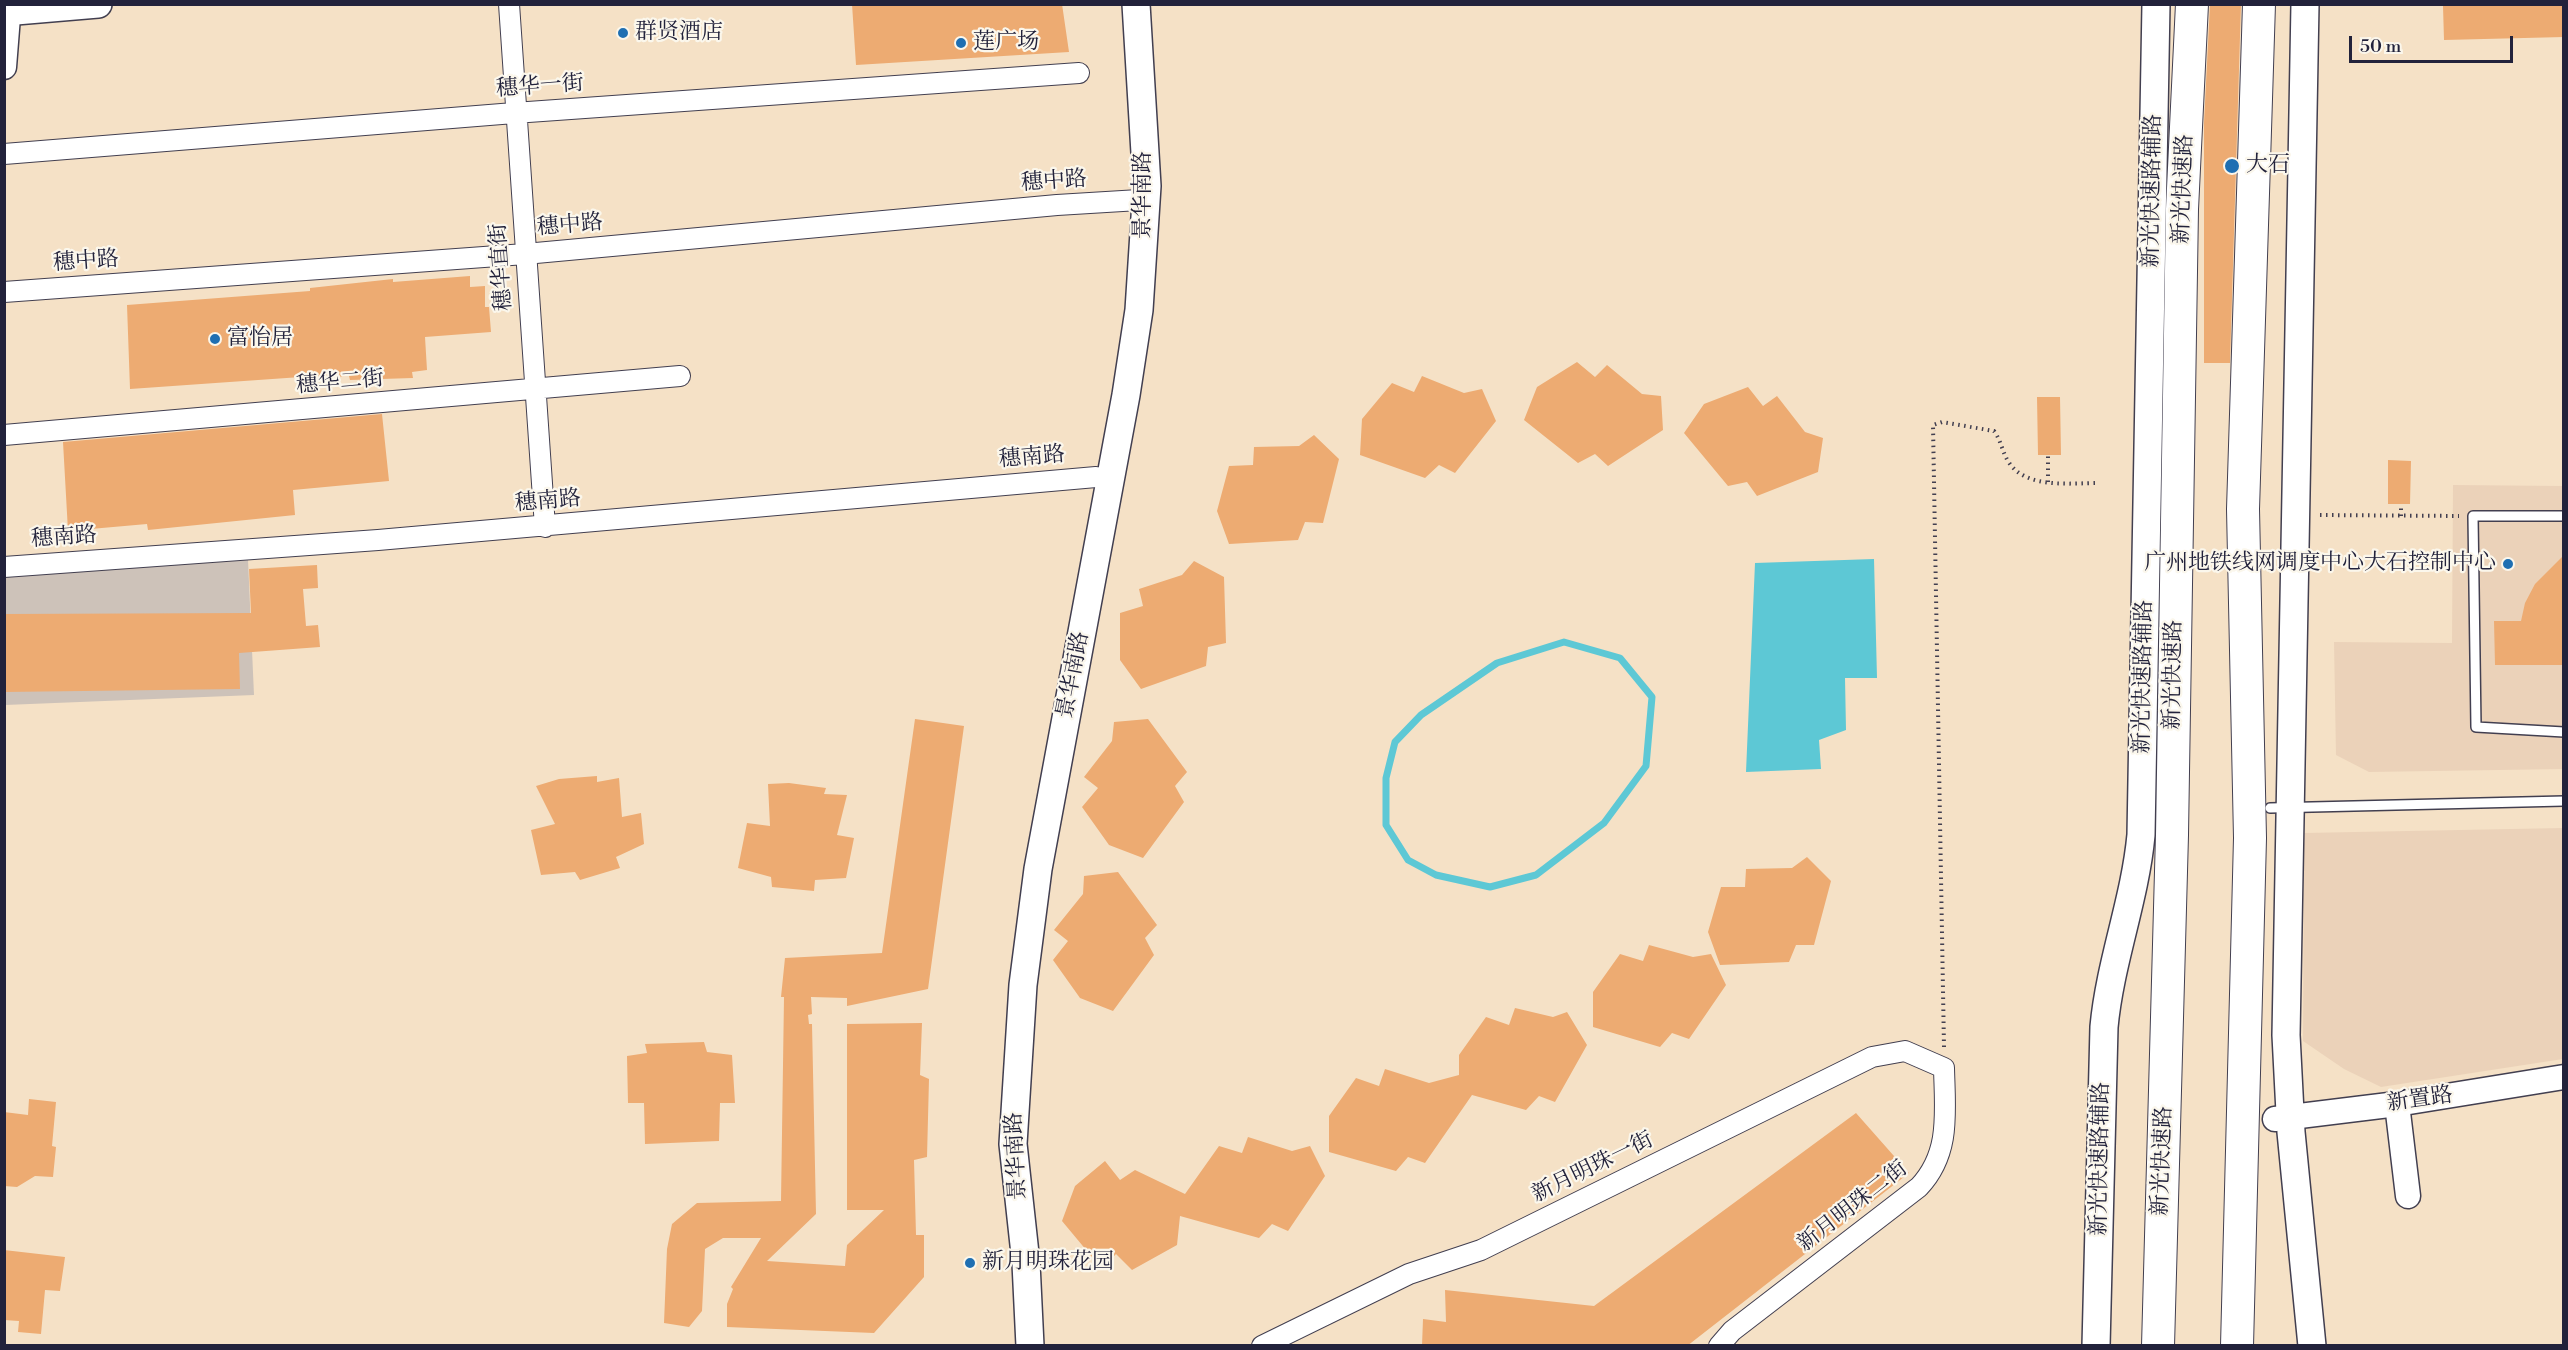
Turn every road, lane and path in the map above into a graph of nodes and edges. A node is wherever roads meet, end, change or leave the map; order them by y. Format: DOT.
graph roads {
  1 [pos="68,4"];
  2 [pos="98,4"];
  3 [pos="509,4"];
  4 [pos="1136,4"];
  5 [pos="2156,4"];
  6 [pos="2192,4"];
  7 [pos="2259,4"];
  8 [pos="2305,4"];
  9 [pos="7,8"];
  10 [pos="4,67"];
  11 [pos="1079,73"];
  12 [pos="514,113"];
  13 [pos="4,154"];
  14 [pos="1139,200"];
  15 [pos="525,254"];
  16 [pos="4,292"];
  17 [pos="680,376"];
  18 [pos="534,390"];
  19 [pos="4,435"];
  20 [pos="2049,455"];
  21 [pos="1096,477"];
  22 [pos="2048,482"];
  23 [pos="2098,483"];
  24 [pos="2401,506"];
  25 [pos="2311,515"];
  26 [pos="2401,516"];
  27 [pos="2473,516"];
  28 [pos="2564,516"];
  29 [pos="544,527"];
  30 [pos="4,567"];
  31 [pos="2564,732"];
  32 [pos="2564,801"];
  33 [pos="2270,808"];
  34 [pos="1944,1068"];
  35 [pos="2564,1077"];
  36 [pos="2397,1104"];
  37 [pos="2275,1119"];
  38 [pos="2408,1196"];
  39 [pos="2161,1228"];
  40 [pos="2239,1338"];
  41 [pos="1030,1346"];
  42 [pos="1262,1346"];
  43 [pos="1719,1346"];
  44 [pos="2096,1346"];
  45 [pos="2139,1346"];
  46 [pos="2158,1346"];
  47 [pos="2312,1346"];
  1 -- 9 [label="main road"];
  2 -- 9 [label="main road"];
  3 -- 12 [label="street, 穗华直街"];
  4 -- 41 [label="main road, 景华南路"];
  5 -- 44 [label="main road, 新光快速路辅路"];
  6 -- 39 [label="highway, 新光快速路"];
  7 -- 40 [label="highway"];
  8 -- 47 [label="main road"];
  9 -- 10 [label="street"];
  11 -- 12 [label="street, 穗华一街"];
  12 -- 13 [label="street, 穗华一街"];
  12 -- 15 [label="street, 穗华直街"];
  14 -- 15 [label="street, 穗中路"];
  15 -- 16 [label="street, 穗中路"];
  15 -- 18 [label="street, 穗华直街"];
  17 -- 18 [label="street, 穗华二街"];
  18 -- 19 [label="street, 穗华二街"];
  18 -- 29 [label="street, 穗华直街"];
  20 -- 22 [label="path"];
  21 -- 29 [label="street, 穗南路"];
  22 -- 23 [label="path"];
  22 -- 34 [label="path"];
  24 -- 26 [label="path"];
  25 -- 26 [label="path"];
  26 -- 27 [label="path"];
  27 -- 28 [label="lane"];
  27 -- 31 [label="lane"];
  29 -- 30 [label="street, 穗南路"];
  32 -- 33 [label="lane"];
  34 -- 42 [label="street, 新月明珠一街"];
  34 -- 43 [label="street, 新月明珠二街"];
  35 -- 36 [label="street, 新置路"];
  36 -- 37 [label="street, 新置路"];
  36 -- 38 [label="street"];
  39 -- 45 [label="highway"];
  39 -- 46 [label="highway, 新光快速路"];
}
